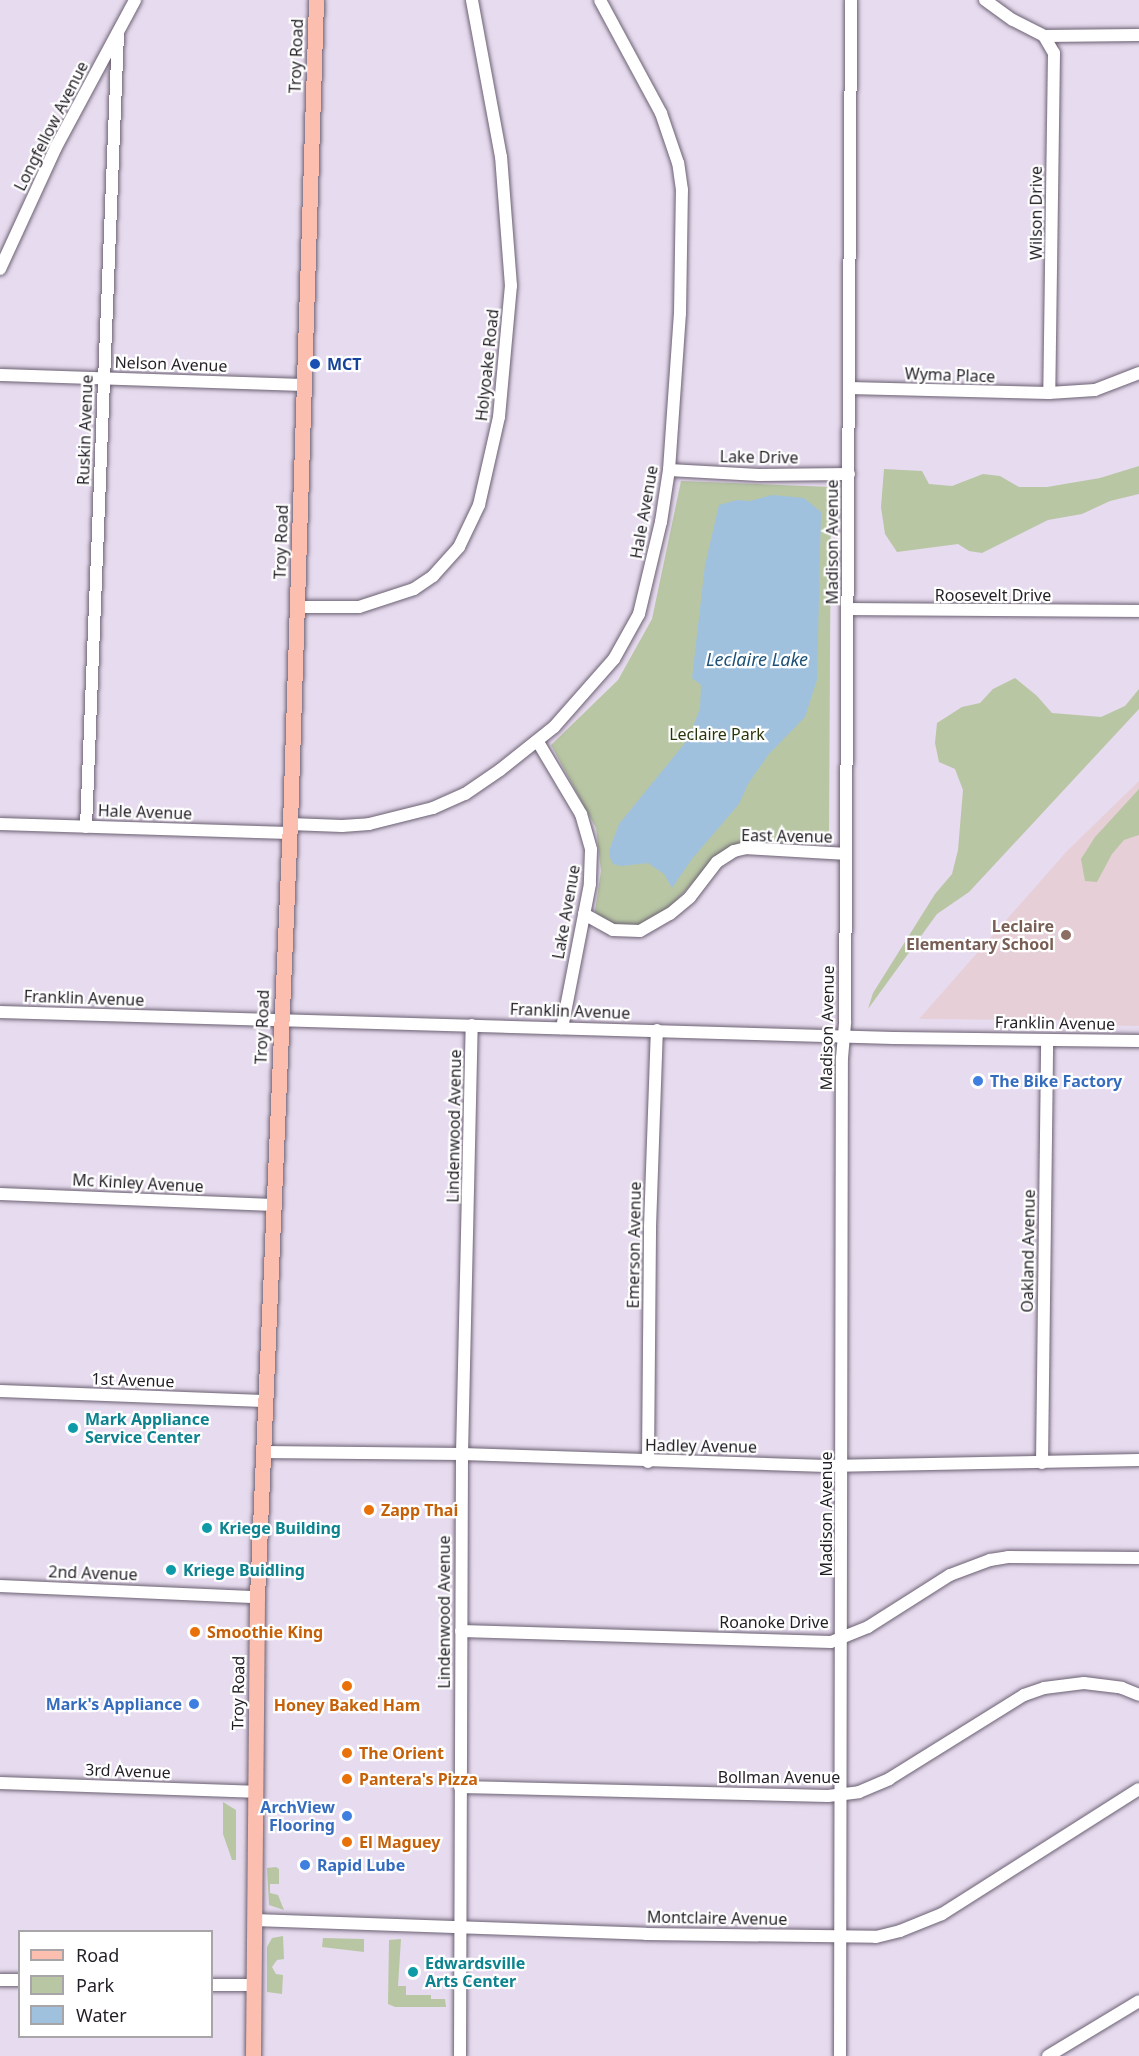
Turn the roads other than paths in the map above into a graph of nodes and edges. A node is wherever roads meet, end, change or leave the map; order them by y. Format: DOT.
graph roads {
  1 [pos="135,0"];
  2 [pos="316,0"];
  3 [pos="472,0"];
  4 [pos="600,0"];
  5 [pos="851,0"];
  6 [pos="985,0"];
  7 [pos="118,34"];
  8 [pos="1139,35"];
  9 [pos="1044,36"];
  10 [pos="0,269"];
  11 [pos="1139,373"];
  12 [pos="0,375"];
  13 [pos="103,378"];
  14 [pos="304,385"];
  15 [pos="849,387"];
  16 [pos="1049,393"];
  17 [pos="669,470"];
  18 [pos="849,474"];
  19 [pos="297,607"];
  20 [pos="848,609"];
  21 [pos="1139,611"];
  22 [pos="538,742"];
  23 [pos="0,824"];
  24 [pos="86,827"];
  25 [pos="289,828"];
  26 [pos="846,854"];
  27 [pos="584,914"];
  28 [pos="0,1012"];
  29 [pos="280,1019"];
  30 [pos="472,1025"];
  31 [pos="562,1028"];
  32 [pos="657,1030"];
  33 [pos="844,1036"];
  34 [pos="1047,1040"];
  35 [pos="1139,1041"];
  36 [pos="0,1194"];
  37 [pos="274,1205"];
  38 [pos="0,1391"];
  39 [pos="264,1401"];
  40 [pos="262,1452"];
  41 [pos="462,1454"];
  42 [pos="648,1461"];
  43 [pos="1139,1461"];
  44 [pos="1042,1463"];
  45 [pos="842,1465"];
  46 [pos="1139,1558"];
  47 [pos="0,1586"];
  48 [pos="257,1597"];
  49 [pos="461,1631"];
  50 [pos="842,1637"];
  51 [pos="1139,1695"];
  52 [pos="0,1783"];
  53 [pos="460,1787"];
  54 [pos="1139,1789"];
  55 [pos="254,1792"];
  56 [pos="842,1794"];
  57 [pos="254,1920"];
  58 [pos="460,1926"];
  59 [pos="841,1937"];
  60 [pos="0,1980"];
  61 [pos="18,1980"];
  62 [pos="213,1985"];
  63 [pos="254,1985"];
  64 [pos="1139,2001"];
  65 [pos="253,2056"];
  66 [pos="460,2056"];
  67 [pos="840,2056"];
  68 [pos="1048,2056"];
  1 -- 7 [label="street, Longfellow Avenue"];
  2 -- 14 [label="main road, Troy Road"];
  3 -- 19 [label="street, Holyoake Road"];
  4 -- 17 [label="street, Hale Avenue"];
  5 -- 15 [label="street, Madison Avenue"];
  6 -- 9 [label="street"];
  7 -- 10 [label="street, Longfellow Avenue"];
  7 -- 13 [label="street, Ruskin Avenue"];
  8 -- 9 [label="street"];
  9 -- 16 [label="street, Wilson Drive"];
  11 -- 16 [label="street, Wyma Place"];
  12 -- 13 [label="street, Nelson Avenue"];
  13 -- 14 [label="street, Nelson Avenue"];
  13 -- 24 [label="street, Ruskin Avenue"];
  14 -- 19 [label="main road, Troy Road"];
  15 -- 16 [label="street, Wyma Place"];
  15 -- 18 [label="street, Madison Avenue"];
  17 -- 18 [label="street, Lake Drive"];
  17 -- 22 [label="street, Hale Avenue"];
  18 -- 20 [label="street, Madison Avenue"];
  19 -- 25 [label="main road, Troy Road"];
  20 -- 21 [label="street, Roosevelt Drive"];
  20 -- 26 [label="street, Madison Avenue"];
  22 -- 25 [label="street, Hale Avenue"];
  22 -- 27 [label="street, Lake Avenue"];
  23 -- 24 [label="street, Hale Avenue"];
  24 -- 25 [label="street, Hale Avenue"];
  25 -- 29 [label="main road, Troy Road"];
  26 -- 27 [label="street, East Avenue"];
  26 -- 33 [label="street, Madison Avenue"];
  27 -- 31 [label="street, Lake Avenue"];
  28 -- 29 [label="street, Franklin Avenue"];
  29 -- 30 [label="street, Franklin Avenue"];
  29 -- 37 [label="main road, Troy Road"];
  30 -- 31 [label="street, Franklin Avenue"];
  30 -- 41 [label="street, Lindenwood Avenue"];
  31 -- 32 [label="street, Franklin Avenue"];
  32 -- 33 [label="street, Franklin Avenue"];
  32 -- 42 [label="street, Emerson Avenue"];
  33 -- 34 [label="street, Franklin Avenue"];
  33 -- 45 [label="street, Madison Avenue"];
  34 -- 35 [label="street, Franklin Avenue"];
  34 -- 44 [label="street, Oakland Avenue"];
  36 -- 37 [label="street, Mc Kinley Avenue"];
  37 -- 39 [label="main road, Troy Road"];
  38 -- 39 [label="street, 1st Avenue"];
  39 -- 40 [label="main road, Troy Road"];
  40 -- 41 [label="street, Hadley Avenue"];
  40 -- 48 [label="main road, Troy Road"];
  41 -- 42 [label="street, Hadley Avenue"];
  41 -- 49 [label="street, Lindenwood Avenue"];
  42 -- 45 [label="street, Hadley Avenue"];
  43 -- 44 [label="street, Hadley Avenue"];
  44 -- 45 [label="street, Hadley Avenue"];
  45 -- 50 [label="street, Madison Avenue"];
  46 -- 50 [label="street, Roanoke Drive"];
  47 -- 48 [label="street, 2nd Avenue"];
  48 -- 55 [label="main road, Troy Road"];
  49 -- 50 [label="street, Roanoke Drive"];
  49 -- 53 [label="street, Lindenwood Avenue"];
  50 -- 56 [label="street, Madison Avenue"];
  51 -- 56 [label="street, Bollman Avenue"];
  52 -- 55 [label="street, 3rd Avenue"];
  53 -- 56 [label="street, Bollman Avenue"];
  53 -- 58 [label="street, Lindenwood Avenue"];
  54 -- 59 [label="street, Montclaire Avenue"];
  55 -- 57 [label="main road, Troy Road"];
  56 -- 59 [label="street, Madison Avenue"];
  57 -- 58 [label="street, Montclaire Avenue"];
  57 -- 63 [label="main road, Troy Road"];
  58 -- 59 [label="street, Montclaire Avenue"];
  58 -- 66 [label="street, Lindenwood Avenue"];
  59 -- 67 [label="street, Madison Avenue"];
  60 -- 61 [label="street"];
  62 -- 63 [label="street"];
  63 -- 65 [label="main road, Troy Road"];
  64 -- 68 [label="street"];
}
